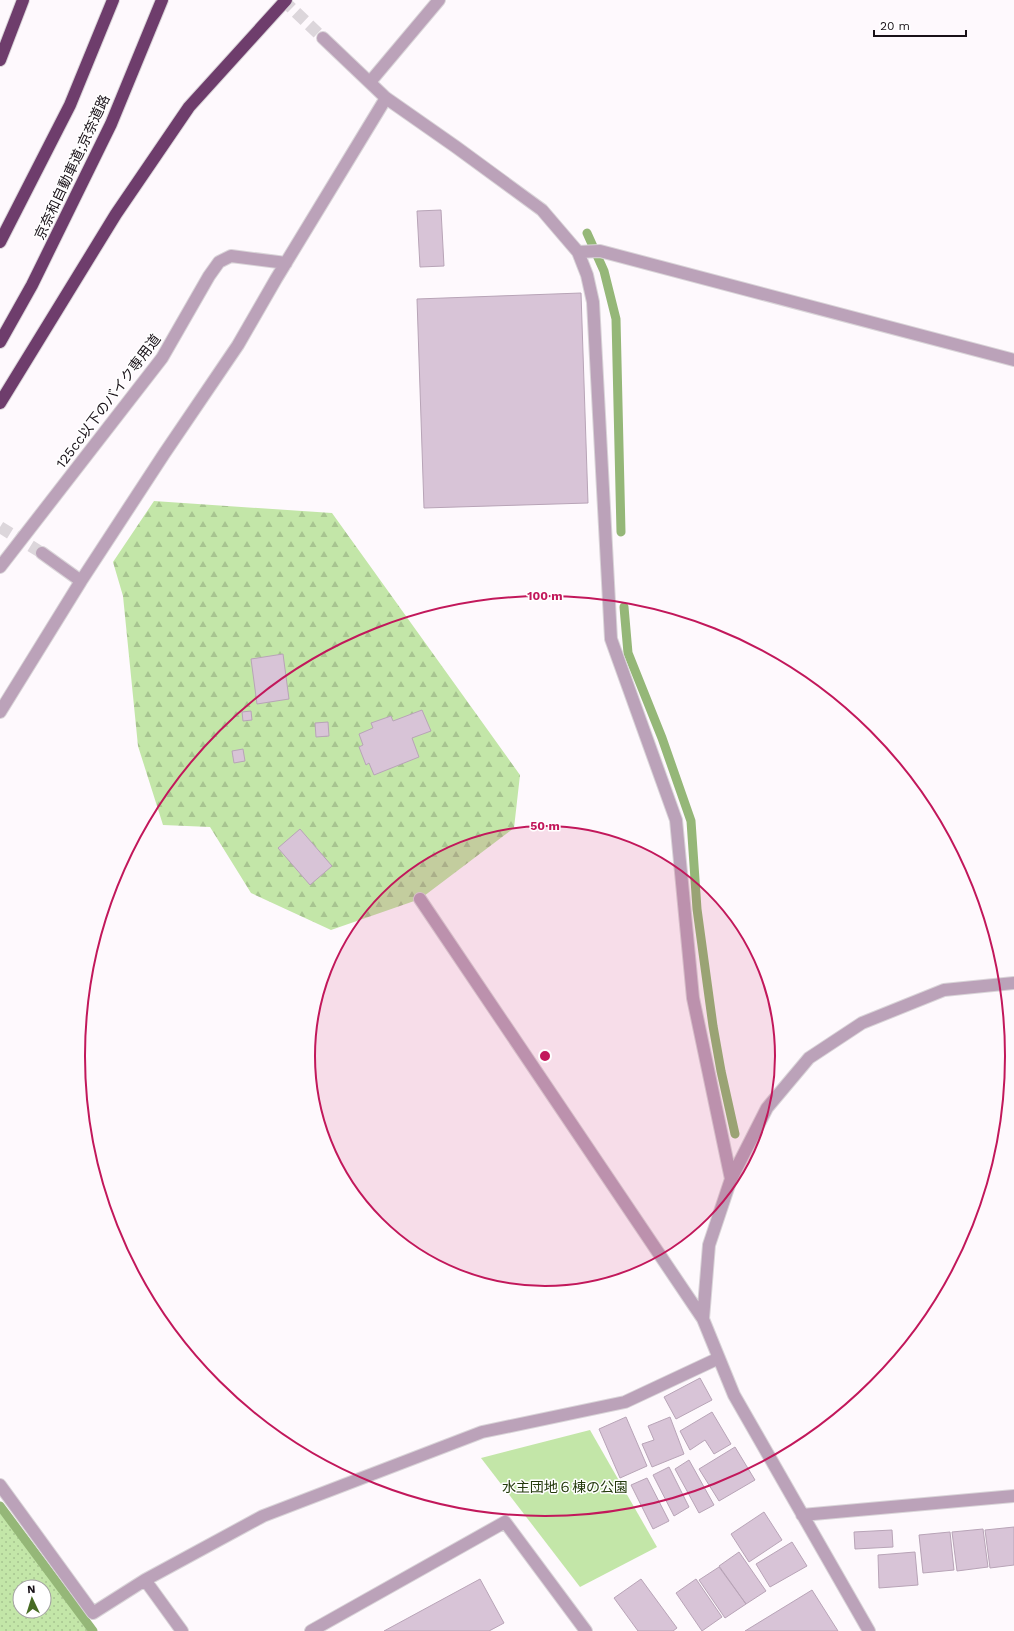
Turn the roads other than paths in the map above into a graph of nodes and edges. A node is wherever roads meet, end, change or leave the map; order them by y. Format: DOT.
graph roads {
  1 [pos="23,0"];
  2 [pos="113,0"];
  3 [pos="162,0"];
  4 [pos="286,0"];
  5 [pos="439,0"];
  6 [pos="323,38"];
  7 [pos="0,60"];
  8 [pos="370,82"];
  9 [pos="386,98"];
  10 [pos="0,242"];
  11 [pos="578,252"];
  12 [pos="286,263"];
  13 [pos="0,342"];
  14 [pos="1014,360"];
  15 [pos="0,403"];
  16 [pos="42,553"];
  17 [pos="0,567"];
  18 [pos="81,581"];
  19 [pos="0,712"];
  20 [pos="420,899"];
  21 [pos="1014,983"];
  22 [pos="731,1179"];
  23 [pos="703,1319"];
  24 [pos="719,1358"];
  25 [pos="0,1485"];
  26 [pos="1014,1496"];
  27 [pos="802,1515"];
  28 [pos="145,1580"];
  29 [pos="182,1631"];
  30 [pos="311,1631"];
  31 [pos="586,1631"];
  32 [pos="869,1631"];
  1 -- 7 [label="highway"];
  2 -- 10 [label="highway, 京奈和自動車道;京奈道路"];
  3 -- 13 [label="highway, 京奈和自動車道;京奈道路"];
  4 -- 15 [label="highway"];
  5 -- 8 [label="street"];
  6 -- 8 [label="street"];
  8 -- 9 [label="street"];
  9 -- 11 [label="street"];
  9 -- 12 [label="street"];
  11 -- 14 [label="street"];
  11 -- 22 [label="street"];
  12 -- 17 [label="street, 125cc以下のバイク専用道"];
  12 -- 18 [label="street"];
  16 -- 18 [label="street"];
  18 -- 19 [label="street"];
  20 -- 23 [label="street"];
  21 -- 22 [label="street"];
  22 -- 23 [label="street"];
  23 -- 24 [label="street"];
  24 -- 27 [label="street"];
  24 -- 28 [label="street"];
  25 -- 28 [label="street"];
  26 -- 27 [label="street"];
  27 -- 32 [label="street"];
  28 -- 29 [label="street"];
  30 -- 31 [label="street"];
}
